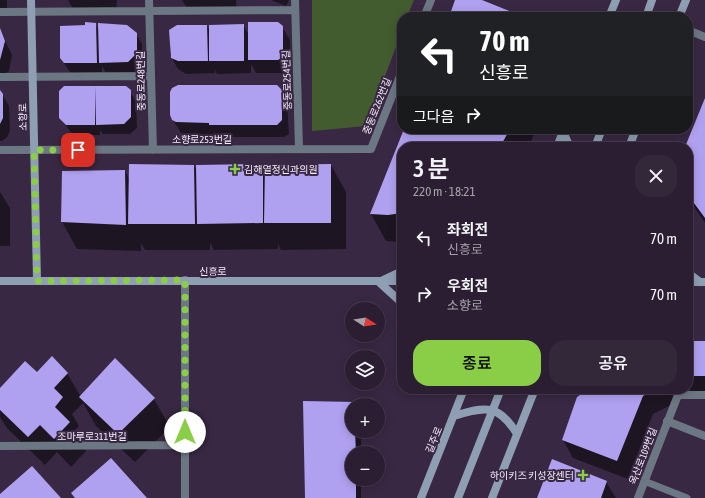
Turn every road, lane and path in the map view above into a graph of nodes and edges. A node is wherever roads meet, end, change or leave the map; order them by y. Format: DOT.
graph roads {
  1 [pos="31,0"];
  2 [pos="149,0"];
  3 [pos="295,0"];
  4 [pos="430,0"];
  5 [pos="652,0"];
  6 [pos="686,0"];
  7 [pos="614,1"];
  8 [pos="295,10"];
  9 [pos="0,12"];
  10 [pos="31,12"];
  11 [pos="150,12"];
  12 [pos="426,12"];
  13 [pos="611,12"];
  14 [pos="648,12"];
  15 [pos="681,12"];
  16 [pos="693,32"];
  17 [pos="705,37"];
  18 [pos="151,76"];
  19 [pos="0,78"];
  20 [pos="32,78"];
  21 [pos="397,84"];
  22 [pos="299,149"];
  23 [pos="371,149"];
  24 [pos="0,150"];
  25 [pos="34,150"];
  26 [pos="153,150"];
  27 [pos="397,273"];
  28 [pos="693,276"];
  29 [pos="185,280"];
  30 [pos="0,281"];
  31 [pos="37,281"];
  32 [pos="397,281"];
  33 [pos="379,282"];
  34 [pos="702,282"];
  35 [pos="397,298"];
  36 [pos="460,394"];
  37 [pos="499,394"];
  38 [pos="533,394"];
  39 [pos="535,394"];
  40 [pos="705,395"];
  41 [pos="530,400"];
  42 [pos="454,416"];
  43 [pos="668,422"];
  44 [pos="517,434"];
  45 [pos="705,436"];
  46 [pos="185,445"];
  47 [pos="0,446"];
  48 [pos="644,481"];
  49 [pos="185,498"];
  50 [pos="422,498"];
  51 [pos="458,498"];
  52 [pos="492,498"];
  53 [pos="638,498"];
  54 [pos="687,498"];
  1 -- 10 [label="street, 소향로"];
  2 -- 11 [label="street, 중동로248번길"];
  3 -- 8 [label="street, 중동로254번길"];
  4 -- 12 [label="street"];
  5 -- 14 [label="street"];
  6 -- 15 [label="street"];
  7 -- 13 [label="street"];
  8 -- 11 [label="street"];
  8 -- 22 [label="street, 중동로254번길"];
  9 -- 10 [label="street"];
  10 -- 11 [label="street"];
  10 -- 20 [label="street, 소향로"];
  11 -- 18 [label="street, 중동로248번길"];
  16 -- 17 [label="street"];
  18 -- 20 [label="street"];
  18 -- 26 [label="street, 중동로248번길"];
  19 -- 20 [label="street"];
  20 -- 25 [label="street, 소향로"];
  21 -- 23 [label="street, 중동로262번길"];
  22 -- 23 [label="street, 소향로253번길"];
  22 -- 26 [label="street, 소향로253번길"];
  24 -- 25 [label="street, 소향로253번길"];
  25 -- 26 [label="street, 소향로253번길"];
  25 -- 31 [label="street, 소향로"];
  27 -- 33 [label="street"];
  28 -- 34 [label="street"];
  29 -- 31 [label="street, 신흥로"];
  29 -- 33 [label="street, 신흥로"];
  29 -- 46 [label="street"];
  30 -- 31 [label="street, 신흥로"];
  32 -- 33 [label="street, 신흥로"];
  33 -- 35 [label="street"];
  36 -- 42 [label="street, 길주로"];
  37 -- 51 [label="street, bridge"];
  38 -- 41 [label="street"];
  39 -- 41 [label="street"];
  40 -- 43 [label="street, 옥산로109번길"];
  41 -- 44 [label="street"];
  42 -- 44 [label="street"];
  42 -- 50 [label="street, 길주로"];
  43 -- 45 [label="street, 옥산로109번길"];
  43 -- 48 [label="street, 옥산로109번길"];
  44 -- 52 [label="street"];
  46 -- 47 [label="street, 조마루로311번길"];
  46 -- 49 [label="street"];
  48 -- 53 [label="street, 옥산로109번길"];
  48 -- 54 [label="lane"];
}
